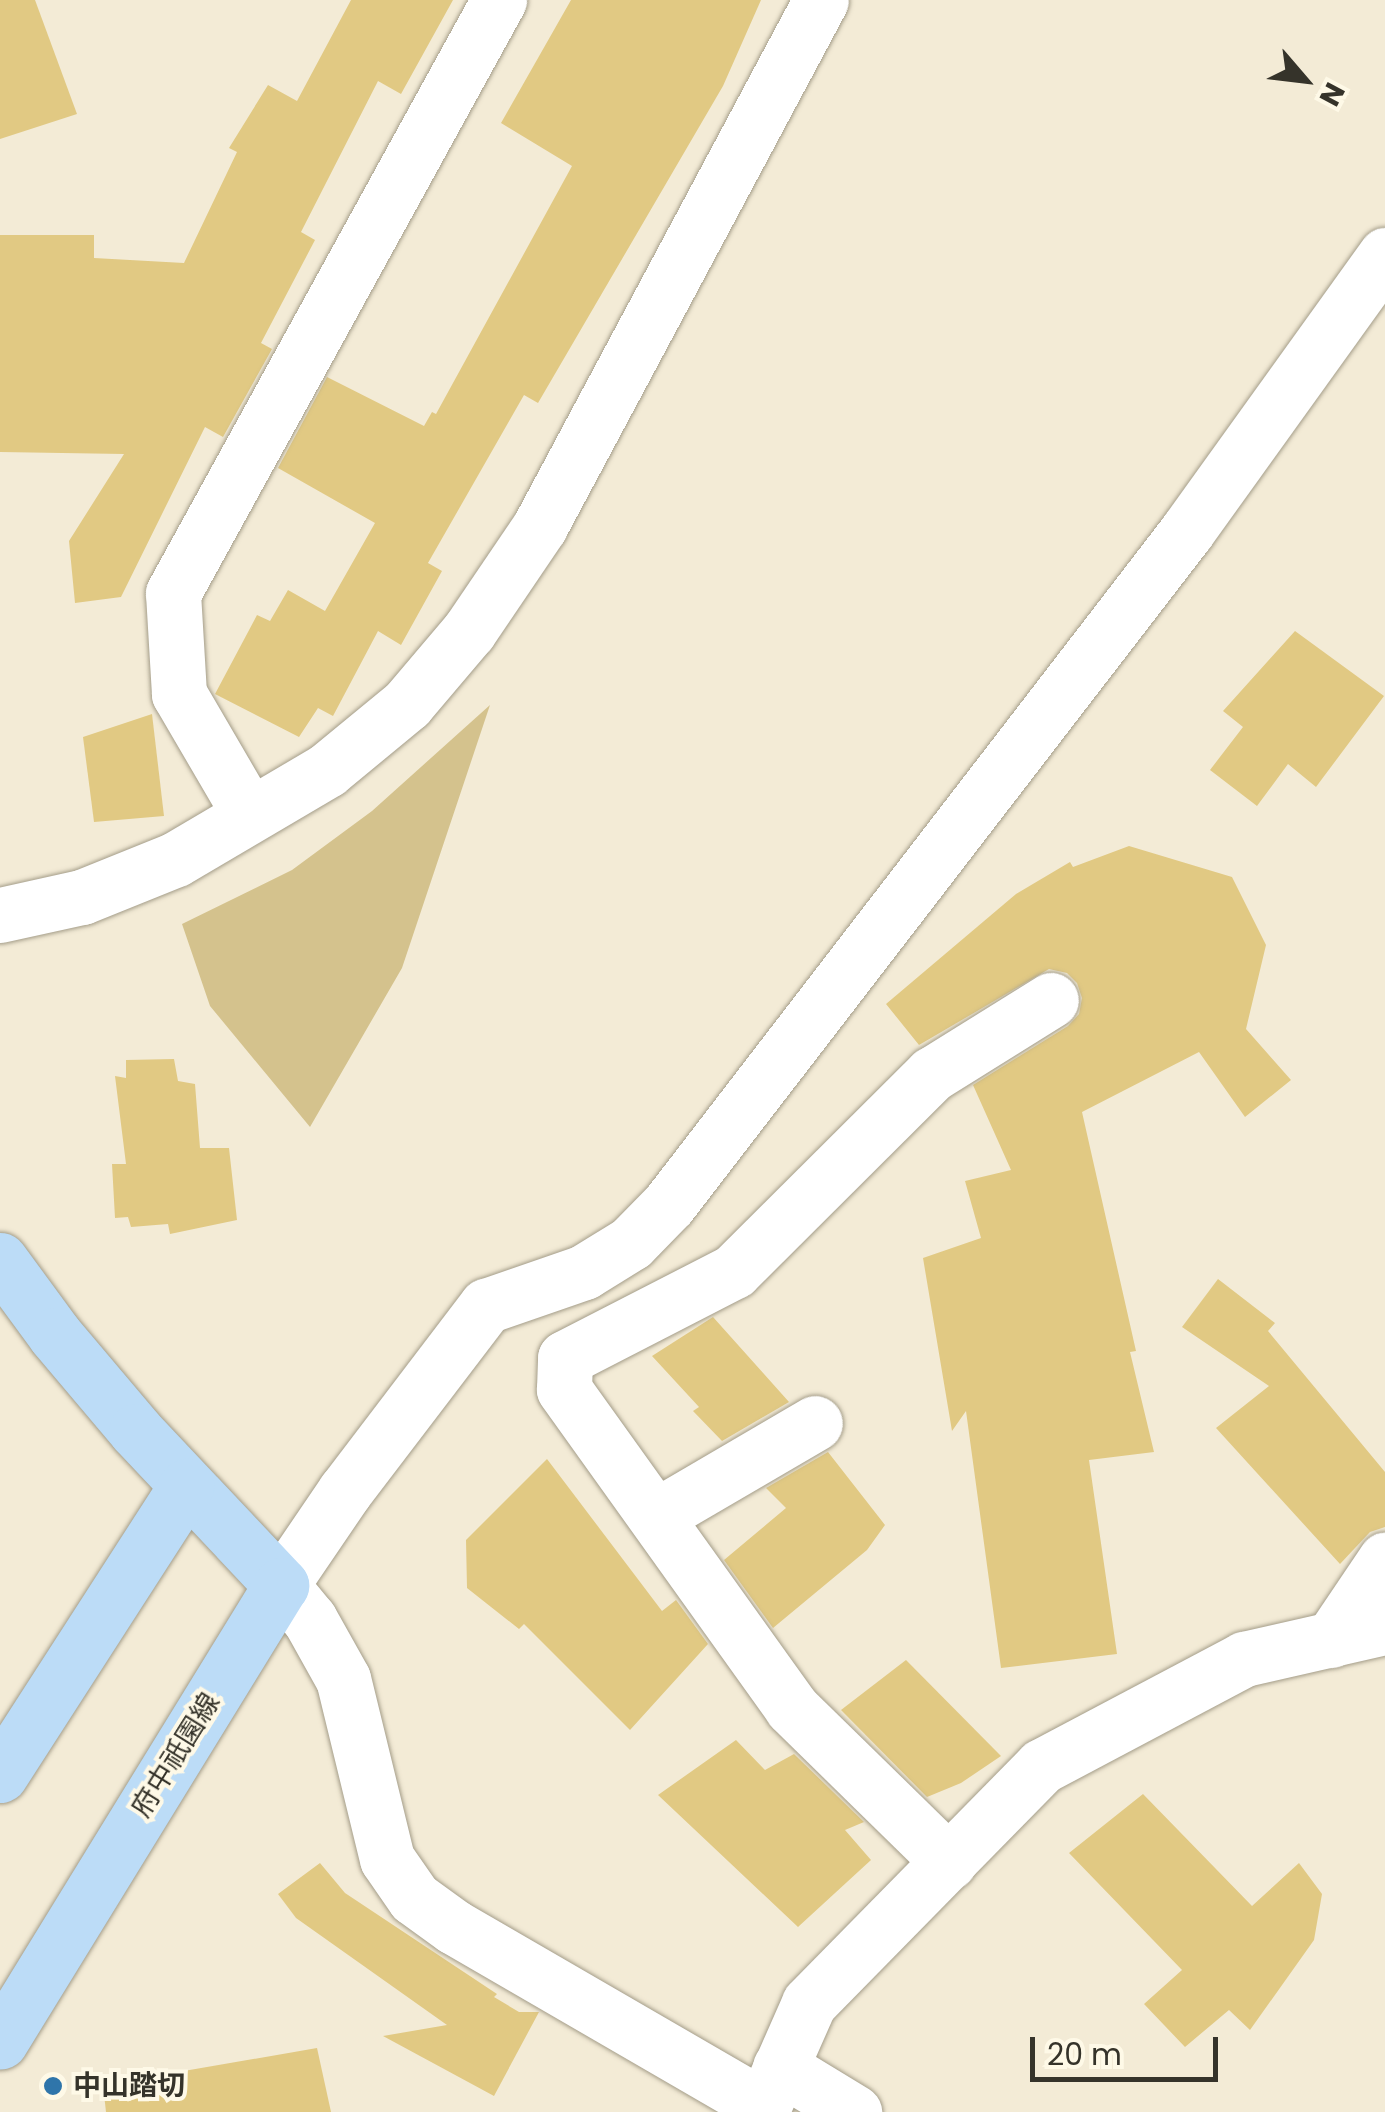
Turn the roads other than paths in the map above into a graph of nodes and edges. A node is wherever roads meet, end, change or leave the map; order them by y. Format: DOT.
graph roads {
  1 [pos="499,0"];
  2 [pos="821,0"];
  3 [pos="1385,255"];
  4 [pos="248,812"];
  5 [pos="0,915"];
  6 [pos="1052,1000"];
  7 [pos="0,1260"];
  8 [pos="815,1423"];
  9 [pos="186,1486"];
  10 [pos="656,1516"];
  11 [pos="1385,1560"];
  12 [pos="281,1585"];
  13 [pos="1385,1626"];
  14 [pos="1331,1640"];
  15 [pos="0,1775"];
  16 [pos="949,1862"];
  17 [pos="0,2042"];
  18 [pos="768,2095"];
  19 [pos="854,2112"];
  1 -- 4 [label="street"];
  2 -- 4 [label="street"];
  3 -- 12 [label="street"];
  4 -- 5 [label="street"];
  6 -- 10 [label="street"];
  7 -- 9 [label="main road"];
  8 -- 10 [label="street"];
  9 -- 12 [label="main road"];
  9 -- 15 [label="main road"];
  10 -- 16 [label="street"];
  11 -- 14 [label="street"];
  12 -- 17 [label="main road, 府中祇園線"];
  12 -- 18 [label="street"];
  13 -- 14 [label="street"];
  14 -- 16 [label="street"];
  16 -- 18 [label="street"];
  18 -- 19 [label="street"];
}
